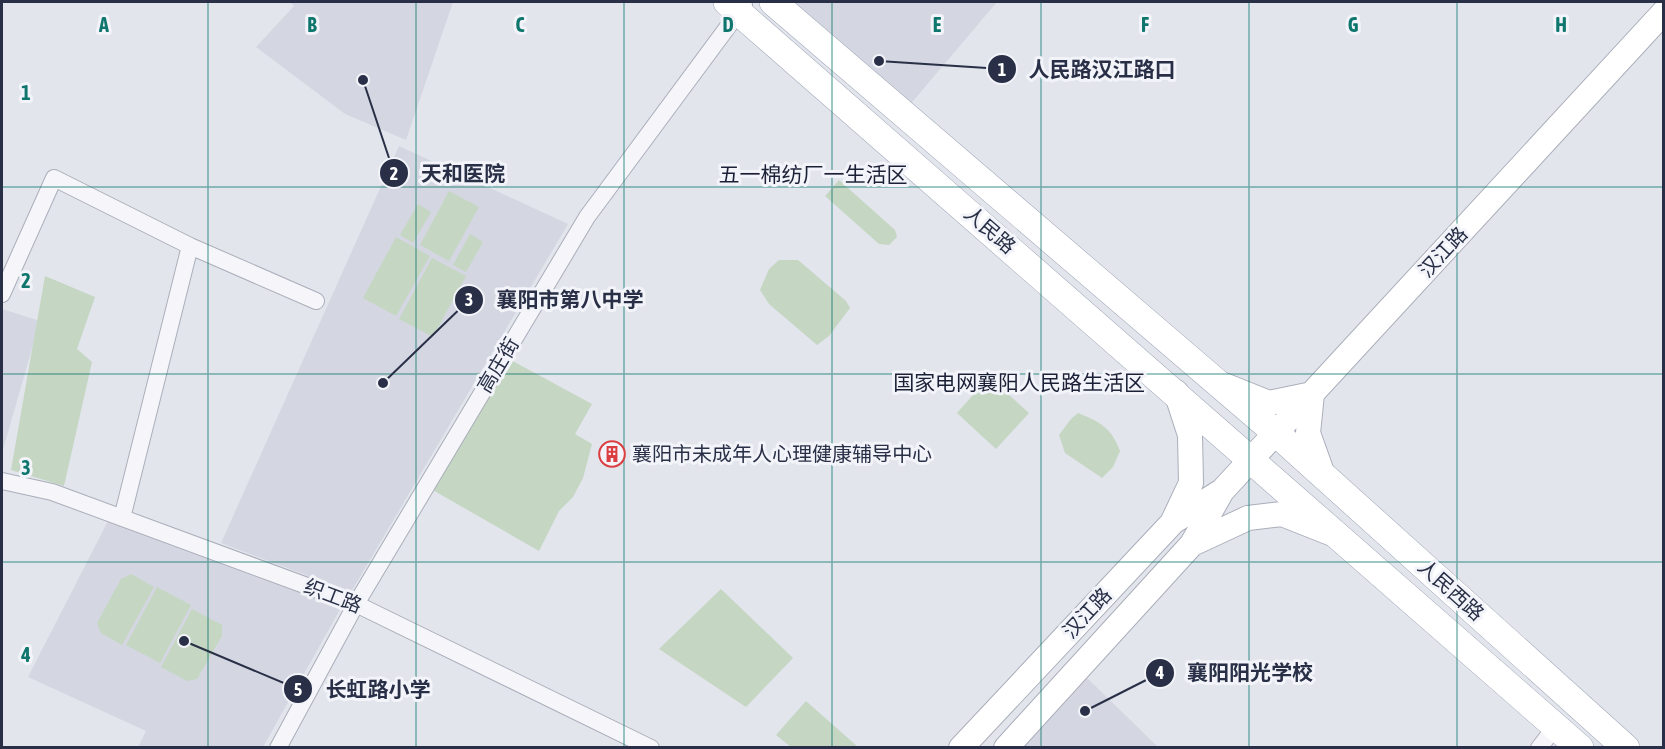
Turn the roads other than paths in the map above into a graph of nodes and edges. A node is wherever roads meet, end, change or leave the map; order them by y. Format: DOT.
graph roads {
  1 [pos="773,2"];
  2 [pos="738,5"];
  3 [pos="1664,12"];
  4 [pos="190,246"];
  5 [pos="2,294"];
  6 [pos="316,301"];
  7 [pos="1217,382"];
  8 [pos="1176,392"];
  9 [pos="1312,394"];
  10 [pos="1276,433"];
  11 [pos="1252,458"];
  12 [pos="1323,475"];
  13 [pos="2,481"];
  14 [pos="1222,491"];
  15 [pos="122,518"];
  16 [pos="1173,522"];
  17 [pos="1338,536"];
  18 [pos="1192,544"];
  19 [pos="356,604"];
  20 [pos="1556,726"];
  21 [pos="278,747"];
  22 [pos="651,747"];
  23 [pos="961,747"];
  24 [pos="1005,747"];
  25 [pos="1539,747"];
  26 [pos="1580,747"];
  27 [pos="1626,747"];
  1 -- 7 [label="main road, 人民路"];
  2 -- 8 [label="main road, 人民路"];
  2 -- 19 [label="street, 高庄街"];
  3 -- 9 [label="main road, 汉江路"];
  4 -- 5 [label="street"];
  4 -- 6 [label="street"];
  4 -- 15 [label="street"];
  7 -- 9 [label="main road"];
  7 -- 10 [label="main road, 人民路"];
  8 -- 11 [label="main road, 人民路"];
  8 -- 16 [label="main road"];
  9 -- 10 [label="main road, 汉江路"];
  9 -- 12 [label="main road"];
  10 -- 11 [label="main road, 汉江路"];
  10 -- 12 [label="main road, 人民西路"];
  11 -- 14 [label="main road, 汉江路"];
  11 -- 17 [label="main road, 人民西路"];
  12 -- 27 [label="main road, 人民西路"];
  13 -- 15 [label="street, 织工路"];
  14 -- 16 [label="main road, 汉江路"];
  14 -- 18 [label="main road, 汉江路"];
  15 -- 19 [label="street, 织工路"];
  16 -- 23 [label="main road, 汉江路"];
  17 -- 18 [label="main road"];
  17 -- 20 [label="main road, 人民西路"];
  18 -- 24 [label="main road, 汉江路"];
  19 -- 21 [label="street, 高庄街"];
  19 -- 22 [label="street, 织工路"];
  20 -- 25 [label="street"];
  20 -- 26 [label="main road, 人民西路"];
}
